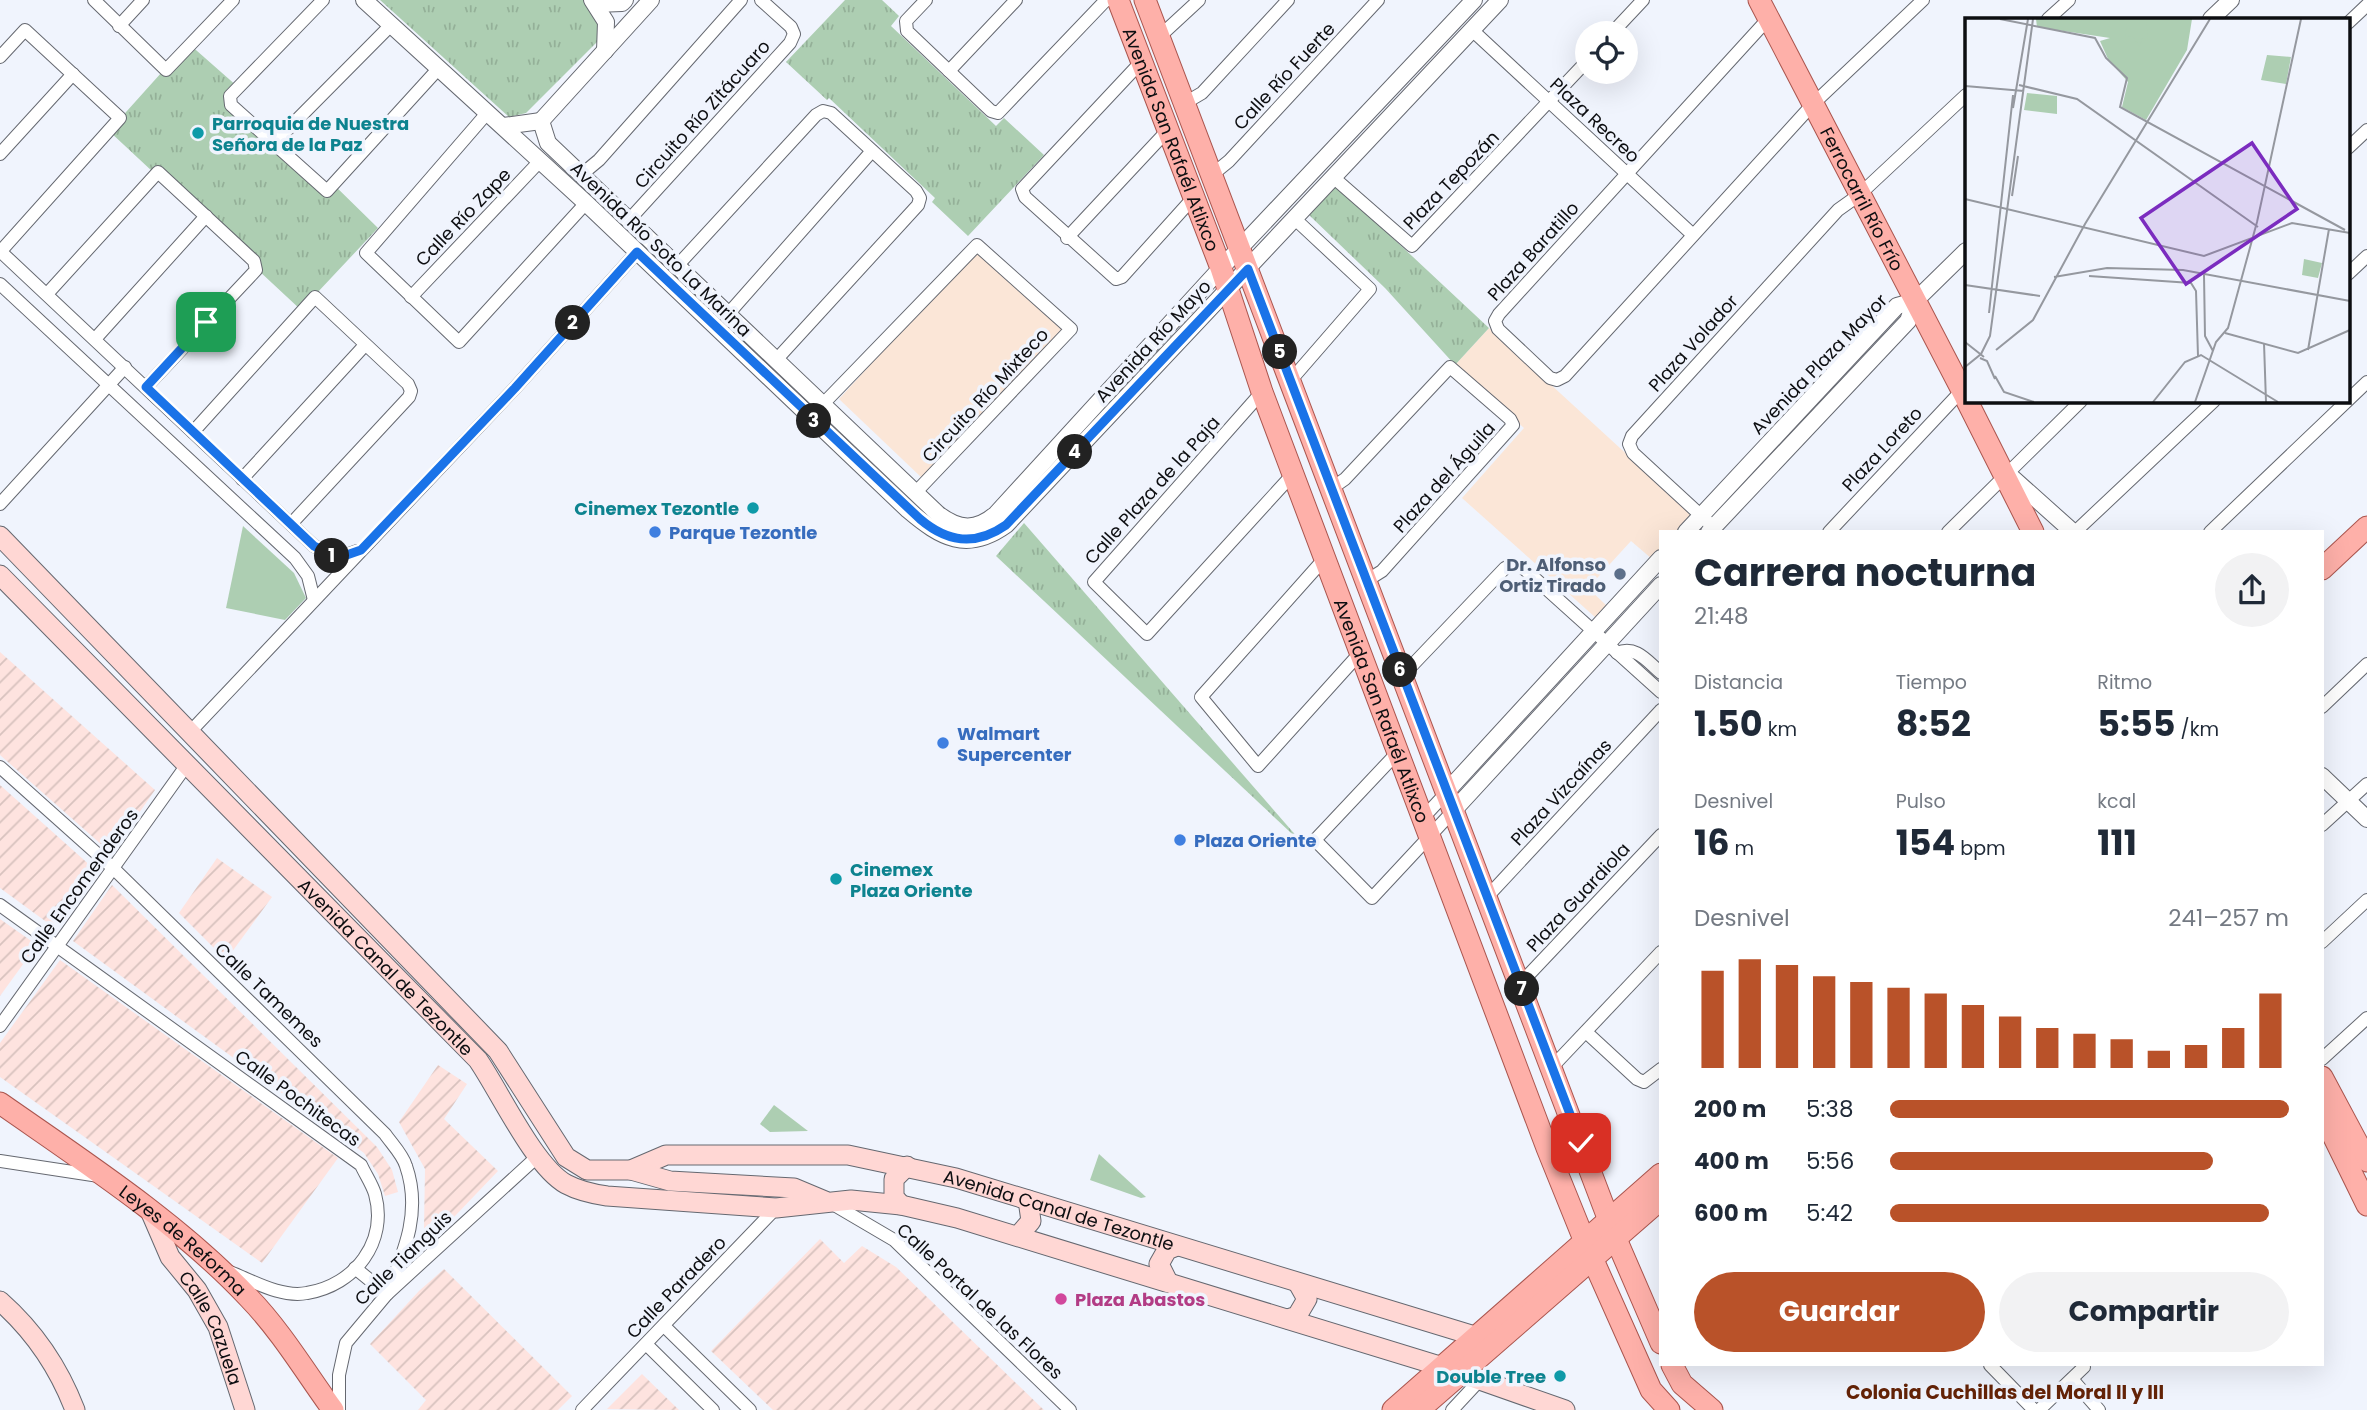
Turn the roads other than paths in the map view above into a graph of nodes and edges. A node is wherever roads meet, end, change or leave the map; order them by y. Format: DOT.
graph roads {
  1 [pos="94,0"];
  2 [pos="143,0"];
  3 [pos="233,0"];
  4 [pos="323,0"];
  5 [pos="364,0"];
  6 [pos="625,0"];
  7 [pos="652,0"];
  8 [pos="741,0"];
  9 [pos="761,0"];
  10 [pos="926,0"];
  11 [pos="1016,0"];
  12 [pos="1106,0"];
  13 [pos="1118,0"];
  14 [pos="1145,0"];
  15 [pos="1199,0"];
  16 [pos="1288,0"];
  17 [pos="1378,0"];
  18 [pos="1474,0"];
  19 [pos="1500,0"];
  20 [pos="1643,0"];
  21 [pos="1923,0"];
  22 [pos="2069,0"];
  23 [pos="2231,0"];
  24 [pos="594,2"];
  25 [pos="2367,5"];
  26 [pos="1766,7"];
  27 [pos="2049,18"];
  28 [pos="2212,18"];
  29 [pos="1623,21"];
  30 [pos="2350,21"];
  31 [pos="391,25"];
  32 [pos="119,26"];
  33 [pos="1472,30"];
  34 [pos="1159,37"];
  35 [pos="605,51"];
  36 [pos="0,57"];
  37 [pos="1141,62"];
  38 [pos="439,68"];
  39 [pos="949,71"];
  40 [pos="73,74"];
  41 [pos="1575,74"];
  42 [pos="1965,96"];
  43 [pos="1550,102"];
  44 [pos="1185,103"];
  45 [pos="1812,105"];
  46 [pos="488,112"];
  47 [pos="541,121"];
  48 [pos="504,127"];
  49 [pos="2367,130"];
  50 [pos="1167,131"];
  51 [pos="274,144"];
  52 [pos="2350,146"];
  53 [pos="872,151"];
  54 [pos="0,153"];
  55 [pos="540,161"];
  56 [pos="1213,174"];
  57 [pos="1628,174"];
  58 [pos="582,175"];
  59 [pos="1333,177"];
  60 [pos="1859,195"];
  61 [pos="1194,197"];
  62 [pos="586,203"];
  63 [pos="206,216"];
  64 [pos="1295,219"];
  65 [pos="629,220"];
  66 [pos="1693,235"];
  67 [pos="1067,238"];
  68 [pos="1240,248"];
  69 [pos="0,252"];
  70 [pos="637,252"];
  71 [pos="1965,252"];
  72 [pos="2367,256"];
  73 [pos="677,266"];
  74 [pos="1221,268"];
  75 [pos="1248,269"];
  76 [pos="2350,272"];
  77 [pos="0,284"];
  78 [pos="1228,289"];
  79 [pos="47,294"];
  80 [pos="411,297"];
  81 [pos="1914,301"];
  82 [pos="729,313"];
  83 [pos="95,340"];
  84 [pos="365,345"];
  85 [pos="777,359"];
  86 [pos="125,367"];
  87 [pos="1291,380"];
  88 [pos="2367,382"];
  89 [pos="108,385"];
  90 [pos="146,387"];
  91 [pos="1262,392"];
  92 [pos="1965,394"];
  93 [pos="2350,398"];
  94 [pos="1969,402"];
  95 [pos="2080,402"];
  96 [pos="2213,402"];
  97 [pos="2346,402"];
  98 [pos="824,403"];
  99 [pos="193,432"];
  100 [pos="2006,472"];
  101 [pos="1293,474"];
  102 [pos="242,479"];
  103 [pos="1332,488"];
  104 [pos="916,492"];
  105 [pos="0,504"];
  106 [pos="1701,516"];
  107 [pos="934,521"];
  108 [pos="291,524"];
  109 [pos="2367,527"];
  110 [pos="1687,530"];
  111 [pos="1714,530"];
  112 [pos="1831,530"];
  113 [pos="1950,530"];
  114 [pos="2033,530"];
  115 [pos="2072,530"];
  116 [pos="2076,530"];
  117 [pos="2212,530"];
  118 [pos="0,537"];
  119 [pos="361,550"];
  120 [pos="1325,558"];
  121 [pos="1659,560"];
  122 [pos="2324,567"];
  123 [pos="0,575"];
  124 [pos="1366,581"];
  125 [pos="1659,589"];
  126 [pos="314,600"];
  127 [pos="1592,631"];
  128 [pos="1612,649"];
  129 [pos="1360,653"];
  130 [pos="2367,664"];
  131 [pos="1659,671"];
  132 [pos="1402,676"];
  133 [pos="1659,690"];
  134 [pos="2324,705"];
  135 [pos="1659,712"];
  136 [pos="190,732"];
  137 [pos="1397,754"];
  138 [pos="186,766"];
  139 [pos="0,767"];
  140 [pos="2324,778"];
  141 [pos="2367,783"];
  142 [pos="1452,799"];
  143 [pos="2349,801"];
  144 [pos="2367,819"];
  145 [pos="2324,823"];
  146 [pos="1425,829"];
  147 [pos="1659,837"];
  148 [pos="113,868"];
  149 [pos="1487,897"];
  150 [pos="2367,900"];
  151 [pos="0,905"];
  152 [pos="2324,940"];
  153 [pos="57,946"];
  154 [pos="1659,954"];
  155 [pos="1520,984"];
  156 [pos="2367,1018"];
  157 [pos="0,1026"];
  158 [pos="1586,1032"];
  159 [pos="2324,1057"];
  160 [pos="1553,1066"];
  161 [pos="1659,1071"];
  162 [pos="2324,1080"];
  163 [pos="0,1103"];
  164 [pos="2324,1117"];
  165 [pos="2365,1152"];
  166 [pos="538,1156"];
  167 [pos="0,1161"];
  168 [pos="907,1166"];
  169 [pos="631,1170"];
  170 [pos="1659,1176"];
  171 [pos="109,1179"];
  172 [pos="794,1188"];
  173 [pos="1028,1200"];
  174 [pos="1659,1200"];
  175 [pos="826,1201"];
  176 [pos="901,1205"];
  177 [pos="2367,1205"];
  178 [pos="776,1208"];
  179 [pos="151,1213"];
  180 [pos="1613,1229"];
  181 [pos="1018,1236"];
  182 [pos="1177,1246"];
  183 [pos="1589,1251"];
  184 [pos="216,1266"];
  185 [pos="355,1268"];
  186 [pos="1168,1282"];
  187 [pos="1298,1283"];
  188 [pos="387,1294"];
  189 [pos="0,1301"];
  190 [pos="1288,1319"];
  191 [pos="664,1326"];
  192 [pos="1478,1337"];
  193 [pos="1659,1338"];
  194 [pos="646,1344"];
  195 [pos="1673,1366"];
  196 [pos="1991,1366"];
  197 [pos="2084,1367"];
  198 [pos="1461,1374"];
  199 [pos="2072,1379"];
  200 [pos="1650,1400"];
  201 [pos="75,1410"];
  202 [pos="245,1410"];
  203 [pos="333,1410"];
  204 [pos="339,1410"];
  205 [pos="582,1410"];
  206 [pos="713,1410"];
  207 [pos="750,1410"];
  208 [pos="1070,1410"];
  209 [pos="1393,1410"];
  210 [pos="1419,1410"];
  211 [pos="1451,1410"];
  212 [pos="1565,1410"];
  213 [pos="1669,1410"];
  214 [pos="1712,1410"];
  215 [pos="2036,1410"];
  216 [pos="2099,1410"];
  1 -- 32 [label="street"];
  2 -- 32 [label="street"];
  3 -- 32 [label="street"];
  4 -- 51 [label="street"];
  5 -- 31 [label="street, Avenida Río Soto La Marina"];
  6 -- 24 [label="street"];
  7 -- 35 [label="street"];
  8 -- 58 [label="street"];
  9 -- 65 [label="street, Circuito Río Zitácuaro"];
  10 -- 39 [label="street"];
  11 -- 39 [label="street"];
  12 -- 39 [label="street"];
  13 -- 37 [label="main road, Avenida San Rafaél Atlixco"];
  14 -- 34 [label="main road, Avenida San Rafaél Atlixco"];
  15 -- 34 [label="street"];
  16 -- 44 [label="street"];
  17 -- 56 [label="street, Calle Río Fuerte"];
  18 -- 68 [label="street, Avenida Río Mayo"];
  19 -- 33 [label="street, Avenida Río Mayo"];
  20 -- 29 [label="street"];
  21 -- 45 [label="street, Plaza Baratillo"];
  22 -- 27 [label="street"];
  23 -- 28 [label="street"];
  24 -- 35 [label="street"];
  25 -- 30 [label="street"];
  26 -- 45 [label="main road, Ferrocarril Río Frío"];
  26 -- 57 [label="street, Plaza Baratillo"];
  31 -- 38 [label="street, Avenida Río Soto La Marina"];
  31 -- 51 [label="street"];
  33 -- 43 [label="street, Plaza Recreo"];
  33 -- 59 [label="street, Avenida Río Mayo"];
  34 -- 44 [label="main road, Avenida San Rafaél Atlixco"];
  35 -- 47 [label="street"];
  36 -- 40 [label="street"];
  37 -- 50 [label="main road, Avenida San Rafaél Atlixco"];
  37 -- 67 [label="street"];
  38 -- 46 [label="street, Avenida Río Soto La Marina"];
  38 -- 51 [label="street"];
  40 -- 54 [label="street"];
  40 -- 69 [label="street"];
  41 -- 43 [label="street, Plaza Tepozán"];
  42 -- 60 [label="street, Plaza Volador"];
  43 -- 57 [label="street, Plaza Recreo"];
  43 -- 59 [label="street, Plaza Tepozán"];
  44 -- 56 [label="main road, Avenida San Rafaél Atlixco"];
  45 -- 60 [label="main road, Ferrocarril Río Frío"];
  45 -- 66 [label="street, Plaza Baratillo"];
  46 -- 48 [label="street, Avenida Río Soto La Marina"];
  46 -- 80 [label="street"];
  47 -- 48 [label="street"];
  47 -- 58 [label="street, Avenida Río Soto La Marina"];
  48 -- 55 [label="street, Avenida Río Soto La Marina"];
  49 -- 52 [label="street"];
  50 -- 61 [label="main road, Avenida San Rafaél Atlixco"];
  50 -- 67 [label="street"];
  53 -- 73 [label="street"];
  53 -- 82 [label="street"];
  53 -- 85 [label="street"];
  55 -- 62 [label="street, Avenida Río Soto La Marina"];
  55 -- 80 [label="street, Calle Río Zape"];
  56 -- 68 [label="main road, Avenida San Rafaél Atlixco"];
  57 -- 66 [label="street, Plaza Recreo"];
  57 -- 66 [label="street, Plaza Baratillo"];
  58 -- 65 [label="street, Avenida Río Soto La Marina"];
  59 -- 64 [label="street, Avenida Río Mayo"];
  60 -- 81 [label="main road, Ferrocarril Río Frío"];
  60 -- 106 [label="street, Plaza Volador"];
  61 -- 67 [label="street"];
  61 -- 74 [label="main road, Avenida San Rafaél Atlixco"];
  62 -- 70 [label="street, Avenida Río Soto La Marina"];
  62 -- 80 [label="street"];
  63 -- 79 [label="street"];
  63 -- 83 [label="street"];
  63 -- 90 [label="street"];
  64 -- 75 [label="street, Avenida Río Mayo"];
  64 -- 87 [label="street"];
  65 -- 73 [label="street, Avenida Río Soto La Marina"];
  68 -- 74 [label="street, Avenida Río Mayo"];
  68 -- 75 [label="main road, Avenida San Rafaél Atlixco"];
  69 -- 79 [label="street"];
  70 -- 107 [label="street, Avenida Río Soto La Marina"];
  70 -- 119 [label="street"];
  71 -- 81 [label="street"];
  72 -- 76 [label="street"];
  73 -- 82 [label="street, Avenida Río Soto La Marina"];
  74 -- 78 [label="main road, Avenida San Rafaél Atlixco"];
  74 -- 107 [label="street, Avenida Río Mayo"];
  75 -- 78 [label="street, Avenida Río Mayo"];
  75 -- 87 [label="main road, Avenida San Rafaél Atlixco"];
  77 -- 89 [label="street"];
  78 -- 91 [label="main road, Avenida San Rafaél Atlixco"];
  78 -- 107 [label="street, Avenida Río Mayo"];
  79 -- 83 [label="street"];
  81 -- 92 [label="main road, Ferrocarril Río Frío"];
  81 -- 106 [label="street, Avenida Plaza Mayor"];
  81 -- 111 [label="street, Avenida Plaza Mayor"];
  82 -- 85 [label="street, Avenida Río Soto La Marina"];
  83 -- 86 [label="street"];
  84 -- 99 [label="street"];
  84 -- 102 [label="street"];
  84 -- 108 [label="street"];
  85 -- 98 [label="street, Avenida Río Soto La Marina"];
  86 -- 89 [label="street"];
  86 -- 90 [label="street"];
  87 -- 103 [label="main road, Avenida San Rafaél Atlixco"];
  88 -- 93 [label="street"];
  89 -- 105 [label="street"];
  89 -- 126 [label="street"];
  90 -- 99 [label="street"];
  91 -- 101 [label="main road, Avenida San Rafaél Atlixco"];
  91 -- 101 [label="street, Calle Plaza de la Paja"];
  92 -- 112 [label="street, Plaza Loreto"];
  94 -- 100 [label="main road, Ferrocarril Río Frío"];
  95 -- 100 [label="street"];
  96 -- 116 [label="street"];
  97 -- 117 [label="street"];
  98 -- 104 [label="street, Avenida Río Soto La Marina"];
  98 -- 104 [label="street, Circuito Río Mixteco"];
  99 -- 102 [label="street"];
  100 -- 113 [label="street"];
  100 -- 114 [label="main road, Ferrocarril Río Frío"];
  100 -- 115 [label="street"];
  101 -- 120 [label="main road, Avenida San Rafaél Atlixco"];
  102 -- 108 [label="street"];
  103 -- 124 [label="main road, Avenida San Rafaél Atlixco"];
  103 -- 124 [label="street, Plaza del Águila"];
  104 -- 107 [label="street, Avenida Río Soto La Marina"];
  106 -- 110 [label="street, Avenida Plaza Mayor"];
  106 -- 111 [label="street"];
  108 -- 119 [label="street"];
  109 -- 122 [label="main road"];
  118 -- 136 [label="main road, Avenida Canal de Tezontle"];
  119 -- 126 [label="street"];
  120 -- 129 [label="main road, Avenida San Rafaél Atlixco"];
  120 -- 129 [label="street"];
  121 -- 127 [label="street"];
  123 -- 138 [label="main road, Avenida Canal de Tezontle"];
  124 -- 132 [label="main road, Avenida San Rafaél Atlixco"];
  125 -- 128 [label="street"];
  126 -- 136 [label="street"];
  127 -- 128 [label="street"];
  127 -- 132 [label="street"];
  127 -- 142 [label="street"];
  128 -- 131 [label="street"];
  128 -- 133 [label="street"];
  128 -- 142 [label="street"];
  129 -- 137 [label="main road, Avenida San Rafaél Atlixco"];
  130 -- 134 [label="street"];
  132 -- 142 [label="main road, Avenida San Rafaél Atlixco"];
  135 -- 149 [label="street, Plaza Vizcaínas"];
  136 -- 169 [label="main road, Avenida Canal de Tezontle"];
  137 -- 146 [label="main road, Avenida San Rafaél Atlixco"];
  137 -- 146 [label="street"];
  138 -- 148 [label="street, Calle Encomenderos"];
  138 -- 166 [label="main road, Avenida Canal de Tezontle"];
  139 -- 148 [label="street, Calle Tamemes"];
  140 -- 143 [label="street"];
  141 -- 143 [label="street"];
  142 -- 146 [label="street"];
  142 -- 146 [label="street"];
  142 -- 149 [label="main road, Avenida San Rafaél Atlixco"];
  143 -- 144 [label="street"];
  143 -- 145 [label="street"];
  146 -- 183 [label="main road, Avenida San Rafaél Atlixco"];
  147 -- 155 [label="street, Plaza Guardiola"];
  148 -- 153 [label="street, Calle Encomenderos"];
  148 -- 188 [label="street, Calle Tamemes"];
  149 -- 155 [label="main road, Avenida San Rafaél Atlixco"];
  150 -- 152 [label="street"];
  151 -- 153 [label="street, Calle Pochitecas"];
  153 -- 157 [label="street, Calle Encomenderos"];
  153 -- 185 [label="street, Calle Pochitecas"];
  154 -- 158 [label="street"];
  155 -- 160 [label="main road, Avenida San Rafaél Atlixco"];
  156 -- 159 [label="street"];
  158 -- 160 [label="street"];
  158 -- 161 [label="street"];
  160 -- 180 [label="main road, Avenida San Rafaél Atlixco"];
  162 -- 165 [label="main road"];
  163 -- 171 [label="main road, Leyes de Reforma"];
  164 -- 177 [label="main road"];
  166 -- 178 [label="main road, Avenida Canal de Tezontle"];
  166 -- 188 [label="street, Calle Tianguis"];
  167 -- 171 [label="street"];
  168 -- 169 [label="main road, Avenida Canal de Tezontle"];
  168 -- 173 [label="main road, Avenida Canal de Tezontle"];
  168 -- 176 [label="main road"];
  169 -- 172 [label="main road, Avenida Canal de Tezontle"];
  170 -- 180 [label="main road"];
  171 -- 179 [label="main road, Leyes de Reforma"];
  172 -- 175 [label="main road, Avenida Canal de Tezontle"];
  172 -- 178 [label="street, Calle Paradero"];
  173 -- 181 [label="main road"];
  173 -- 182 [label="main road, Avenida Canal de Tezontle"];
  174 -- 180 [label="main road"];
  175 -- 176 [label="main road, Avenida Canal de Tezontle"];
  175 -- 178 [label="main road, Avenida Canal de Tezontle"];
  175 -- 208 [label="street, Calle Portal de las Flores"];
  176 -- 181 [label="main road, Avenida Canal de Tezontle"];
  178 -- 191 [label="street, Calle Paradero"];
  179 -- 184 [label="main road, Leyes de Reforma"];
  179 -- 202 [label="main road, Calle Cazuela"];
  180 -- 183 [label="main road"];
  180 -- 193 [label="main road, Avenida San Rafaél Atlixco"];
  181 -- 186 [label="main road, Avenida Canal de Tezontle"];
  182 -- 186 [label="main road"];
  182 -- 187 [label="main road, Avenida Canal de Tezontle"];
  183 -- 192 [label="main road"];
  183 -- 198 [label="main road"];
  183 -- 200 [label="main road, Avenida San Rafaél Atlixco"];
  184 -- 185 [label="street, Calle Pochitecas"];
  184 -- 203 [label="main road, Leyes de Reforma"];
  185 -- 188 [label="street"];
  186 -- 190 [label="main road, Avenida Canal de Tezontle"];
  187 -- 190 [label="main road"];
  187 -- 192 [label="main road, Avenida Canal de Tezontle"];
  188 -- 204 [label="street, Calle Tianguis"];
  189 -- 201 [label="main road"];
  190 -- 198 [label="main road, Avenida Canal de Tezontle"];
  191 -- 194 [label="street, Calle Paradero"];
  191 -- 207 [label="street"];
  192 -- 198 [label="main road"];
  194 -- 205 [label="street, Calle Paradero"];
  194 -- 206 [label="street"];
  195 -- 214 [label="main road"];
  196 -- 215 [label="street"];
  197 -- 199 [label="street"];
  198 -- 209 [label="main road"];
  198 -- 210 [label="main road"];
  198 -- 211 [label="street"];
  198 -- 212 [label="main road, Avenida Canal de Tezontle"];
  199 -- 215 [label="street"];
  199 -- 216 [label="street"];
  200 -- 213 [label="main road, Avenida San Rafaél Atlixco"];
}
